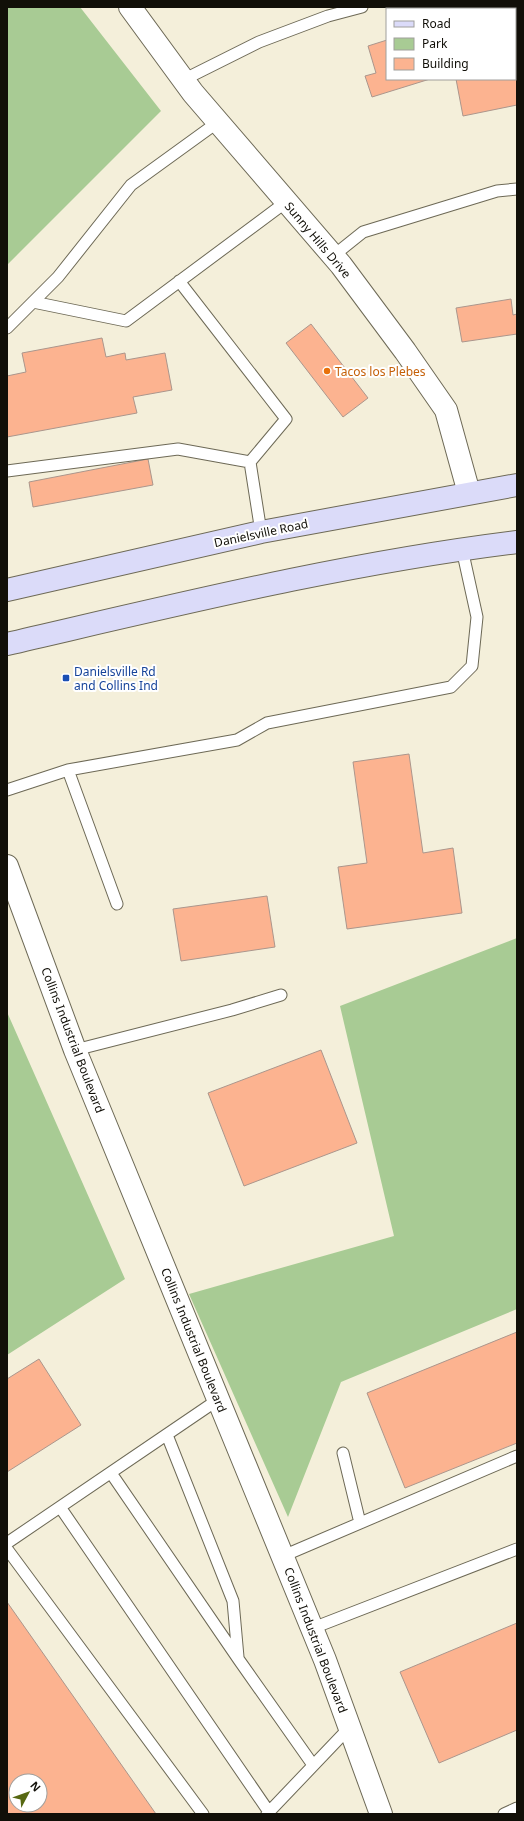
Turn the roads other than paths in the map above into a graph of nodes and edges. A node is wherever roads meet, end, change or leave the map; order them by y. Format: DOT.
graph roads {
  1 [pos="130,7"];
  2 [pos="362,7"];
  3 [pos="183,80"];
  4 [pos="218,122"];
  5 [pos="517,189"];
  6 [pos="286,202"];
  7 [pos="333,256"];
  8 [pos="179,281"];
  9 [pos="34,302"];
  10 [pos="7,328"];
  11 [pos="250,462"];
  12 [pos="7,471"];
  13 [pos="517,485"];
  14 [pos="469,493"];
  15 [pos="261,532"];
  16 [pos="517,542"];
  17 [pos="462,549"];
  18 [pos="7,590"];
  19 [pos="7,644"];
  20 [pos="68,770"];
  21 [pos="7,790"];
  22 [pos="7,866"];
  23 [pos="117,904"];
  24 [pos="281,995"];
  25 [pos="75,1050"];
  26 [pos="219,1400"];
  27 [pos="167,1434"];
  28 [pos="343,1453"];
  29 [pos="517,1456"];
  30 [pos="111,1472"];
  31 [pos="60,1507"];
  32 [pos="360,1523"];
  33 [pos="7,1543"];
  34 [pos="7,1549"];
  35 [pos="517,1549"];
  36 [pos="283,1556"];
  37 [pos="313,1628"];
  38 [pos="238,1660"];
  39 [pos="349,1728"];
  40 [pos="314,1765"];
  41 [pos="517,1808"];
  42 [pos="268,1813"];
  43 [pos="202,1814"];
  44 [pos="381,1814"];
  45 [pos="504,1814"];
  1 -- 3 [label="street, Sunny Hills Drive"];
  2 -- 3 [label="lane"];
  3 -- 4 [label="street, Sunny Hills Drive"];
  4 -- 6 [label="street, Sunny Hills Drive"];
  4 -- 9 [label="lane"];
  5 -- 7 [label="lane"];
  6 -- 7 [label="street, Sunny Hills Drive"];
  6 -- 8 [label="lane"];
  7 -- 14 [label="street, Sunny Hills Drive"];
  8 -- 9 [label="lane"];
  8 -- 11 [label="lane"];
  9 -- 10 [label="lane"];
  11 -- 12 [label="lane"];
  11 -- 15 [label="lane"];
  13 -- 14 [label="main road, Danielsville Road"];
  14 -- 15 [label="main road, Danielsville Road"];
  15 -- 18 [label="main road, Danielsville Road"];
  16 -- 17 [label="main road"];
  17 -- 19 [label="main road"];
  17 -- 20 [label="lane"];
  20 -- 21 [label="lane"];
  20 -- 23 [label="lane"];
  22 -- 25 [label="street, Collins Industrial Boulevard"];
  24 -- 25 [label="lane"];
  25 -- 26 [label="street, Collins Industrial Boulevard"];
  26 -- 27 [label="lane"];
  26 -- 36 [label="street, Collins Industrial Boulevard"];
  27 -- 30 [label="lane"];
  27 -- 38 [label="lane"];
  28 -- 32 [label="lane"];
  29 -- 32 [label="lane"];
  30 -- 31 [label="lane"];
  30 -- 38 [label="lane"];
  31 -- 33 [label="lane"];
  31 -- 42 [label="lane"];
  32 -- 36 [label="lane"];
  34 -- 43 [label="lane"];
  35 -- 37 [label="lane"];
  36 -- 37 [label="street, Collins Industrial Boulevard"];
  37 -- 39 [label="street, Collins Industrial Boulevard"];
  38 -- 40 [label="lane"];
  39 -- 40 [label="lane"];
  39 -- 44 [label="street, Collins Industrial Boulevard"];
  40 -- 42 [label="lane"];
  41 -- 45 [label="lane"];
}
